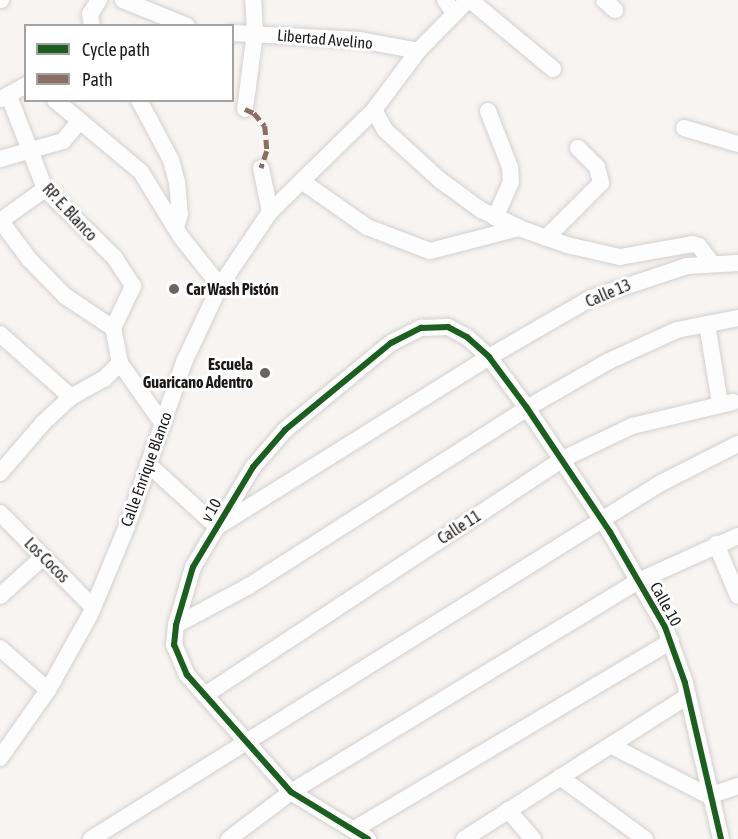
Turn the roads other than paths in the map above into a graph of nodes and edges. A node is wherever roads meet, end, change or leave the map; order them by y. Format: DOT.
graph roads {
  1 [pos="99,0"];
  2 [pos="123,0"];
  3 [pos="253,0"];
  4 [pos="469,0"];
  5 [pos="449,7"];
  6 [pos="92,24"];
  7 [pos="182,24"];
  8 [pos="234,33"];
  9 [pos="255,33"];
  10 [pos="418,51"];
  11 [pos="553,69"];
  12 [pos="24,86"];
  13 [pos="5,97"];
  14 [pos="57,102"];
  15 [pos="140,102"];
  16 [pos="245,109"];
  17 [pos="374,110"];
  18 [pos="488,111"];
  19 [pos="79,122"];
  20 [pos="684,128"];
  21 [pos="738,144"];
  22 [pos="578,148"];
  23 [pos="27,150"];
  24 [pos="0,159"];
  25 [pos="261,168"];
  26 [pos="303,182"];
  27 [pos="45,189"];
  28 [pos="270,212"];
  29 [pos="495,218"];
  30 [pos="0,221"];
  31 [pos="176,227"];
  32 [pos="519,228"];
  33 [pos="546,238"];
  34 [pos="712,263"];
  35 [pos="738,263"];
  36 [pos="220,286"];
  37 [pos="738,318"];
  38 [pos="707,324"];
  39 [pos="113,328"];
  40 [pos="0,334"];
  41 [pos="489,357"];
  42 [pos="120,363"];
  43 [pos="71,397"];
  44 [pos="527,408"];
  45 [pos="163,424"];
  46 [pos="738,444"];
  47 [pos="561,460"];
  48 [pos="148,464"];
  49 [pos="0,472"];
  50 [pos="0,513"];
  51 [pos="603,522"];
  52 [pos="217,527"];
  53 [pos="738,536"];
  54 [pos="716,544"];
  55 [pos="43,557"];
  56 [pos="638,581"];
  57 [pos="0,596"];
  58 [pos="738,596"];
  59 [pos="93,607"];
  60 [pos="176,625"];
  61 [pos="671,641"];
  62 [pos="0,648"];
  63 [pos="48,690"];
  64 [pos="205,694"];
  65 [pos="688,696"];
  66 [pos="245,740"];
  67 [pos="612,746"];
  68 [pos="0,758"];
  69 [pos="560,777"];
  70 [pos="738,786"];
  71 [pos="291,792"];
  72 [pos="709,796"];
  73 [pos="508,810"];
  74 [pos="353,830"];
  75 [pos="91,839"];
  76 [pos="229,839"];
  77 [pos="368,839"];
  78 [pos="464,839"];
  79 [pos="533,839"];
  80 [pos="645,839"];
  81 [pos="721,839"];
  1 -- 6 [label="street"];
  2 -- 7 [label="street"];
  3 -- 9 [label="street"];
  4 -- 5 [label="street, Calle Enrique Blanco"];
  4 -- 11 [label="street"];
  5 -- 10 [label="street, Calle Enrique Blanco"];
  8 -- 9 [label="street, Libertad Avelino"];
  9 -- 10 [label="street, Libertad Avelino"];
  9 -- 16 [label="street"];
  10 -- 17 [label="street, Calle Enrique Blanco"];
  12 -- 13 [label="street"];
  13 -- 23 [label="street, RP. E. Blanco"];
  14 -- 19 [label="street"];
  15 -- 31 [label="street"];
  17 -- 26 [label="street, Calle Enrique Blanco"];
  17 -- 29 [label="street"];
  18 -- 29 [label="street"];
  19 -- 23 [label="street"];
  19 -- 31 [label="street"];
  20 -- 21 [label="street"];
  22 -- 33 [label="street"];
  23 -- 24 [label="street"];
  23 -- 27 [label="street, RP. E. Blanco"];
  25 -- 28 [label="street"];
  26 -- 28 [label="street, Calle Enrique Blanco"];
  26 -- 32 [label="street"];
  27 -- 30 [label="street"];
  27 -- 39 [label="street, RP. E. Blanco"];
  28 -- 36 [label="street, Calle Enrique Blanco"];
  29 -- 32 [label="street"];
  30 -- 39 [label="street"];
  31 -- 36 [label="street"];
  32 -- 33 [label="street"];
  33 -- 34 [label="street"];
  34 -- 35 [label="street, Calle 13"];
  34 -- 41 [label="street, Calle 13"];
  36 -- 45 [label="street, Calle Enrique Blanco"];
  37 -- 38 [label="street"];
  38 -- 44 [label="street"];
  38 -- 47 [label="street, Calle 11"];
  39 -- 42 [label="street"];
  40 -- 43 [label="street"];
  41 -- 44 [label="street, v 10"];
  41 -- 52 [label="street, Calle 13"];
  41 -- 52 [label="street, v 10"];
  42 -- 43 [label="street"];
  42 -- 45 [label="street"];
  43 -- 49 [label="street"];
  44 -- 47 [label="street, Calle 10"];
  44 -- 60 [label="street"];
  45 -- 48 [label="street, Calle Enrique Blanco"];
  46 -- 51 [label="street"];
  47 -- 51 [label="street, Calle 10"];
  47 -- 64 [label="street, Calle 11"];
  48 -- 52 [label="street"];
  48 -- 59 [label="street, Calle Enrique Blanco"];
  50 -- 55 [label="street, Los Cocos"];
  51 -- 56 [label="street, Calle 10"];
  51 -- 66 [label="street"];
  52 -- 60 [label="street, v 10"];
  53 -- 54 [label="street"];
  54 -- 56 [label="street"];
  54 -- 58 [label="street"];
  55 -- 57 [label="street"];
  55 -- 59 [label="street, Los Cocos"];
  56 -- 61 [label="street, Calle 10"];
  56 -- 71 [label="street"];
  59 -- 63 [label="street, Calle Enrique Blanco"];
  60 -- 64 [label="street, v 10"];
  61 -- 65 [label="street, Calle 10"];
  61 -- 74 [label="street"];
  62 -- 63 [label="street"];
  63 -- 68 [label="street, Calle Enrique Blanco"];
  64 -- 66 [label="street, v 10"];
  65 -- 67 [label="street"];
  65 -- 72 [label="street, Calle 10"];
  66 -- 71 [label="street, v 10"];
  66 -- 75 [label="street"];
  67 -- 69 [label="street"];
  67 -- 72 [label="street"];
  69 -- 73 [label="street"];
  69 -- 80 [label="street"];
  70 -- 72 [label="street"];
  71 -- 74 [label="street, v 10"];
  71 -- 76 [label="street"];
  72 -- 81 [label="street, Calle 10"];
  73 -- 78 [label="street"];
  73 -- 79 [label="street"];
  74 -- 77 [label="street, v 10"];
}
